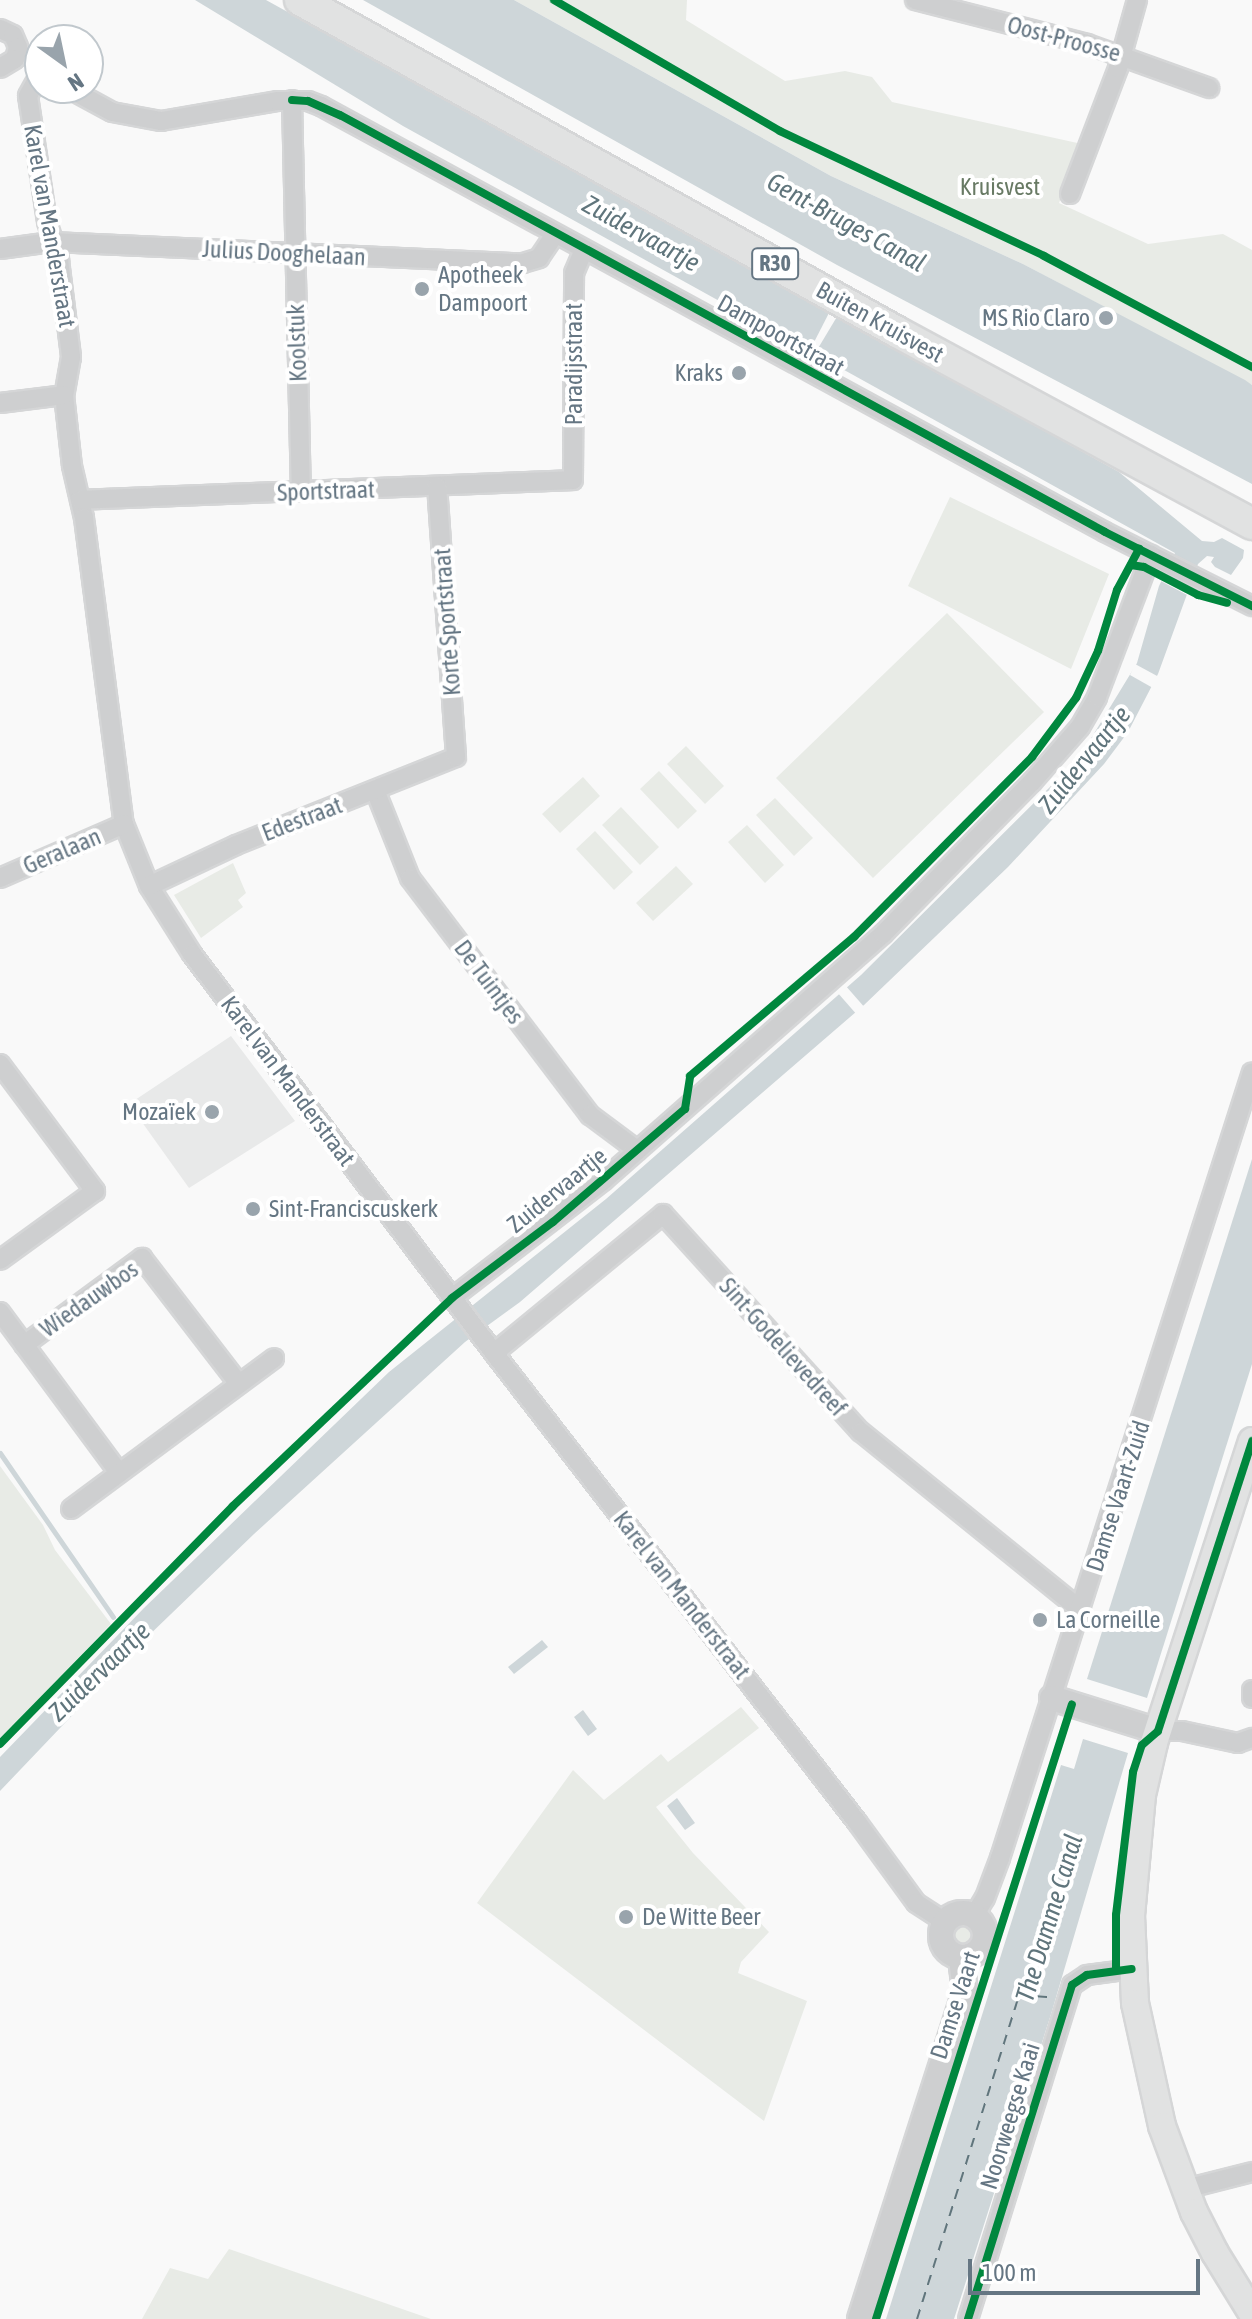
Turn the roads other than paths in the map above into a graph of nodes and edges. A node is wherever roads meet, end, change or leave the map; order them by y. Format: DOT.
graph roads {
  1 [pos="300,0"];
  2 [pos="329,0"];
  3 [pos="915,0"];
  4 [pos="1137,0"];
  5 [pos="0,29"];
  6 [pos="17,53"];
  7 [pos="1120,53"];
  8 [pos="24,57"];
  9 [pos="0,68"];
  10 [pos="1209,88"];
  11 [pos="292,100"];
  12 [pos="29,104"];
  13 [pos="97,104"];
  14 [pos="1070,194"];
  15 [pos="555,234"];
  16 [pos="52,242"];
  17 [pos="0,249"];
  18 [pos="584,250"];
  19 [pos="294,254"];
  20 [pos="64,395"];
  21 [pos="0,403"];
  22 [pos="573,480"];
  23 [pos="437,487"];
  24 [pos="301,492"];
  25 [pos="80,500"];
  26 [pos="1252,505"];
  27 [pos="1252,524"];
  28 [pos="1160,559"];
  29 [pos="1252,606"];
  30 [pos="456,757"];
  31 [pos="375,790"];
  32 [pos="124,824"];
  33 [pos="0,878"];
  34 [pos="149,886"];
  35 [pos="0,1064"];
  36 [pos="1252,1072"];
  37 [pos="637,1150"];
  38 [pos="0,1260"];
  39 [pos="452,1298"];
  40 [pos="0,1312"];
  41 [pos="24,1345"];
  42 [pos="489,1346"];
  43 [pos="274,1358"];
  44 [pos="239,1384"];
  45 [pos="1252,1441"];
  46 [pos="119,1473"];
  47 [pos="71,1509"];
  48 [pos="1081,1610"];
  49 [pos="1252,1690"];
  50 [pos="1052,1698"];
  51 [pos="1252,1698"];
  52 [pos="1158,1731"];
  53 [pos="1252,1738"];
  54 [pos="974,1916"];
  55 [pos="945,1922"];
  56 [pos="961,1957"];
  57 [pos="1132,1969"];
  58 [pos="1252,2172"];
  59 [pos="1185,2189"];
  60 [pos="1252,2313"];
  61 [pos="860,2319"];
  62 [pos="968,2319"];
  1 -- 27 [label="main road, Buiten Kruisvest / R30"];
  2 -- 26 [label="main road, Buiten Kruisvest / R30"];
  3 -- 7 [label="street, Oost-Proosse"];
  4 -- 7 [label="street"];
  5 -- 6 [label="street"];
  6 -- 8 [label="street"];
  6 -- 9 [label="street"];
  7 -- 10 [label="street, Oost-Proosse"];
  7 -- 14 [label="street"];
  11 -- 13 [label="street, Dampoortstraat"];
  11 -- 15 [label="street, Dampoortstraat"];
  11 -- 19 [label="street, Koolstuk"];
  12 -- 16 [label="street, Karel van Manderstraat"];
  15 -- 18 [label="street, Dampoortstraat"];
  15 -- 19 [label="street, Julius Dooghelaan"];
  16 -- 17 [label="street, Julius Dooghelaan"];
  16 -- 19 [label="street, Julius Dooghelaan"];
  16 -- 20 [label="street, Karel van Manderstraat"];
  18 -- 22 [label="street, Paradijsstraat"];
  18 -- 28 [label="street, Dampoortstraat"];
  19 -- 24 [label="street, Koolstuk"];
  20 -- 21 [label="street"];
  20 -- 25 [label="street, Karel van Manderstraat"];
  22 -- 23 [label="street, Sportstraat"];
  23 -- 24 [label="street, Sportstraat"];
  23 -- 30 [label="street, Korte Sportstraat"];
  24 -- 25 [label="street, Sportstraat"];
  25 -- 32 [label="street, Karel van Manderstraat"];
  28 -- 29 [label="street, Dampoortstraat"];
  28 -- 37 [label="street, Zuidervaartje"];
  30 -- 31 [label="street, Edestraat"];
  31 -- 34 [label="street, Edestraat"];
  31 -- 37 [label="street, De Tuintjes"];
  32 -- 33 [label="street, Geralaan"];
  32 -- 34 [label="street, Karel van Manderstraat"];
  34 -- 39 [label="street, Karel van Manderstraat"];
  35 -- 38 [label="street"];
  36 -- 48 [label="street, Damse Vaart-Zuid"];
  37 -- 39 [label="street, Zuidervaartje"];
  39 -- 42 [label="street, Karel van Manderstraat"];
  40 -- 41 [label="street, Wiedauwbos"];
  41 -- 44 [label="street, Wiedauwbos"];
  41 -- 46 [label="street, Wiedauwbos"];
  42 -- 48 [label="street, Sint-Godelievedreef"];
  42 -- 55 [label="street, Karel van Manderstraat"];
  43 -- 44 [label="street"];
  44 -- 46 [label="street"];
  45 -- 52 [label="main road"];
  46 -- 47 [label="street"];
  48 -- 50 [label="street, Damse Vaart-Zuid"];
  49 -- 51 [label="street"];
  50 -- 52 [label="street"];
  50 -- 54 [label="street, Damse Vaart-Zuid"];
  52 -- 53 [label="street"];
  52 -- 57 [label="main road"];
  54 -- 55 [label="street"];
  54 -- 56 [label="street"];
  55 -- 56 [label="street"];
  56 -- 61 [label="street"];
  57 -- 59 [label="main road"];
  57 -- 62 [label="street, Noorweegse Kaai"];
  58 -- 59 [label="street"];
  59 -- 60 [label="main road"];
}
